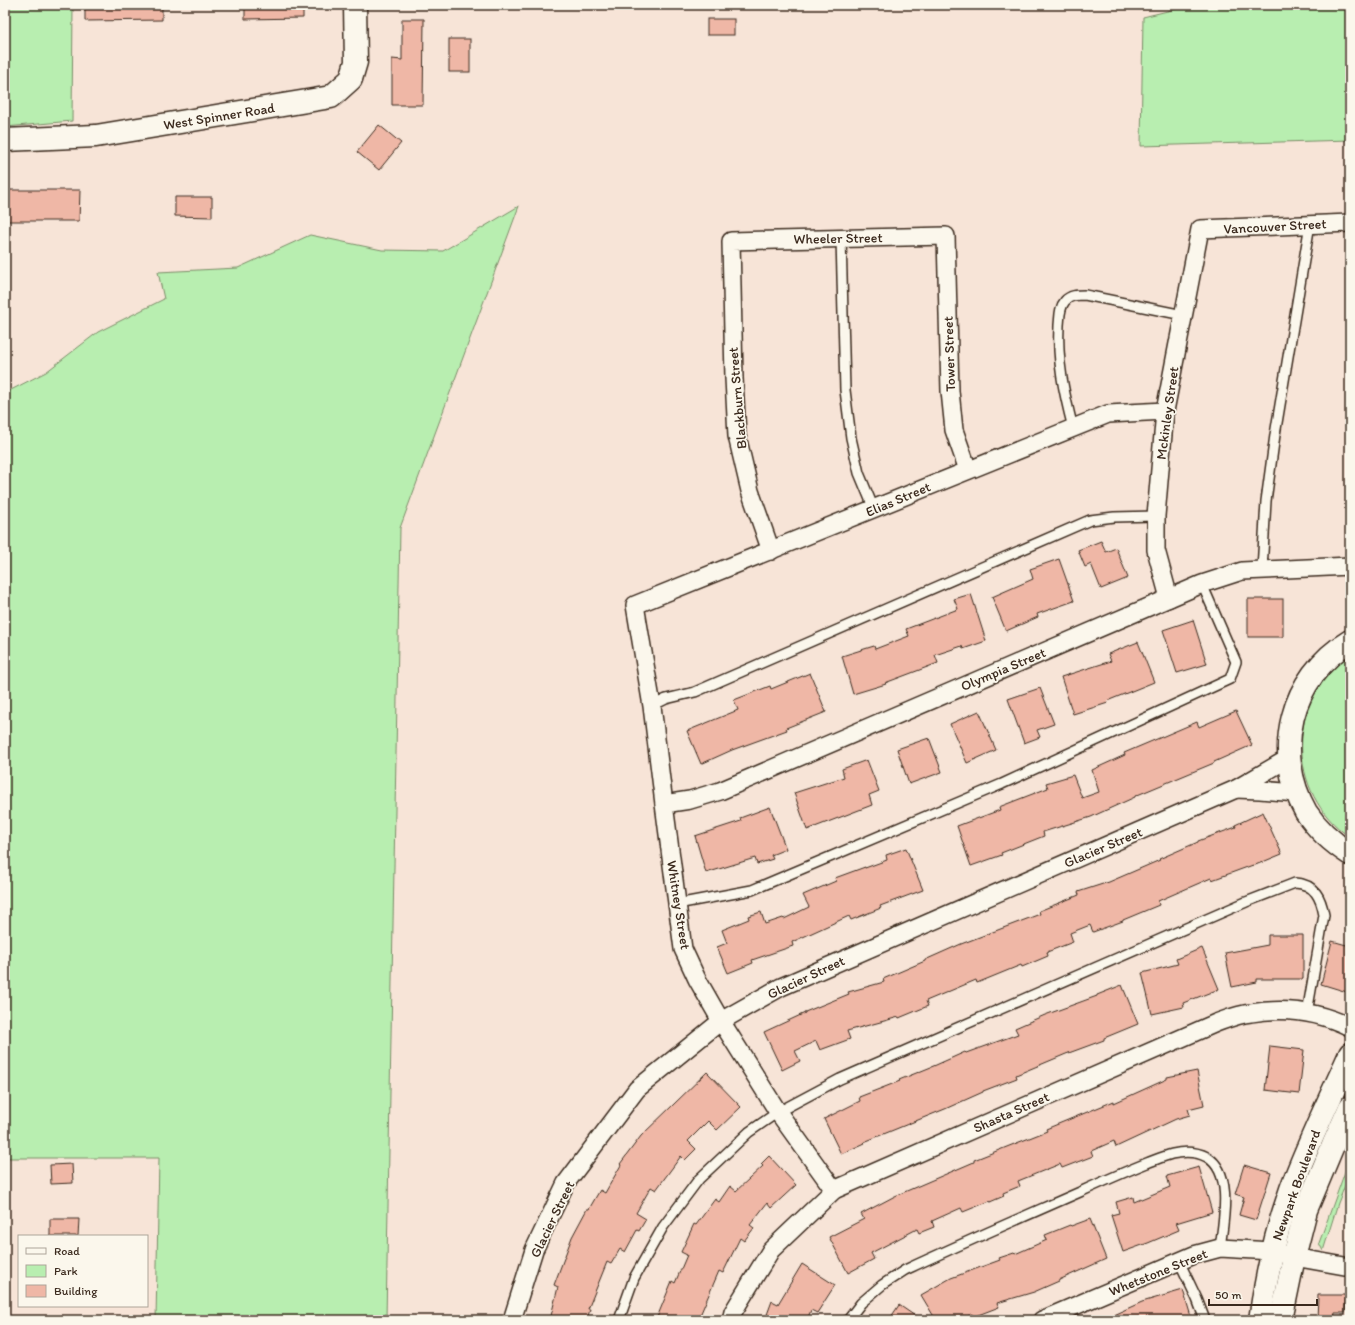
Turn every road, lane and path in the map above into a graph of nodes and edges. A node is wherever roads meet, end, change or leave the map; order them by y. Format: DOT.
graph roads {
  1 [pos="355,5"];
  2 [pos="5,140"];
  3 [pos="1350,222"];
  4 [pos="1310,224"];
  5 [pos="1200,229"];
  6 [pos="946,236"];
  7 [pos="841,238"];
  8 [pos="730,240"];
  9 [pos="1183,315"];
  10 [pos="1164,411"];
  11 [pos="1073,428"];
  12 [pos="968,470"];
  13 [pos="874,509"];
  14 [pos="1156,516"];
  15 [pos="771,551"];
  16 [pos="1350,566"];
  17 [pos="1262,570"];
  18 [pos="1202,584"];
  19 [pos="1169,598"];
  20 [pos="635,605"];
  21 [pos="1350,642"];
  22 [pos="652,706"];
  23 [pos="1289,758"];
  24 [pos="1236,789"];
  25 [pos="1297,793"];
  26 [pos="664,804"];
  27 [pos="1350,854"];
  28 [pos="677,904"];
  29 [pos="1307,1013"];
  30 [pos="721,1021"];
  31 [pos="1350,1027"];
  32 [pos="1350,1054"];
  33 [pos="1344,1103"];
  34 [pos="778,1112"];
  35 [pos="834,1190"];
  36 [pos="1220,1248"];
  37 [pos="1272,1251"];
  38 [pos="1294,1257"];
  39 [pos="1180,1261"];
  40 [pos="1350,1267"];
  41 [pos="512,1320"];
  42 [pos="619,1320"];
  43 [pos="731,1320"];
  44 [pos="848,1320"];
  45 [pos="1042,1320"];
  46 [pos="1205,1320"];
  47 [pos="1260,1320"];
  48 [pos="1281,1320"];
  1 -- 2 [label="street, West Spinner Road"];
  3 -- 4 [label="street, Vancouver Street"];
  4 -- 5 [label="street, Vancouver Street"];
  4 -- 17 [label="lane"];
  5 -- 9 [label="street, Mckinley Street"];
  6 -- 7 [label="street, Wheeler Street"];
  6 -- 12 [label="street, Tower Street"];
  7 -- 8 [label="street, Wheeler Street"];
  7 -- 13 [label="lane"];
  8 -- 15 [label="street, Blackburn Street"];
  9 -- 10 [label="street, Mckinley Street"];
  9 -- 11 [label="lane"];
  10 -- 11 [label="street, Elias Street"];
  10 -- 14 [label="street, Mckinley Street"];
  11 -- 12 [label="street, Elias Street"];
  12 -- 13 [label="street, Elias Street"];
  13 -- 15 [label="street, Elias Street"];
  14 -- 19 [label="street, Mckinley Street"];
  14 -- 22 [label="lane"];
  15 -- 20 [label="street, Elias Street"];
  16 -- 17 [label="street, Olympia Street"];
  17 -- 18 [label="street, Olympia Street"];
  18 -- 19 [label="street, Olympia Street"];
  18 -- 28 [label="lane"];
  19 -- 26 [label="street, Olympia Street"];
  20 -- 22 [label="street, Whitney Street"];
  21 -- 23 [label="street"];
  22 -- 26 [label="street, Whitney Street"];
  23 -- 24 [label="street, Glacier Street"];
  23 -- 25 [label="street"];
  24 -- 25 [label="street, Glacier Street"];
  24 -- 30 [label="street, Glacier Street"];
  25 -- 27 [label="street"];
  26 -- 28 [label="street, Whitney Street"];
  28 -- 30 [label="street, Whitney Street"];
  29 -- 31 [label="street, Shasta Street"];
  29 -- 34 [label="lane"];
  29 -- 35 [label="street, Shasta Street"];
  30 -- 34 [label="street, Whitney Street"];
  30 -- 41 [label="street, Glacier Street"];
  32 -- 33 [label="street, Newpark Boulevard"];
  33 -- 37 [label="street, Newpark Boulevard"];
  33 -- 38 [label="street, Newpark Boulevard"];
  34 -- 35 [label="street, Whitney Street"];
  34 -- 42 [label="lane"];
  35 -- 43 [label="street, Shasta Street"];
  36 -- 37 [label="street, Whetstone Street"];
  36 -- 39 [label="street, Whetstone Street"];
  36 -- 44 [label="lane"];
  37 -- 38 [label="street, Whetstone Street"];
  37 -- 47 [label="street, Newpark Boulevard"];
  38 -- 40 [label="street, Whetstone Street"];
  38 -- 48 [label="street, Newpark Boulevard"];
  39 -- 45 [label="street, Whetstone Street"];
  39 -- 46 [label="lane"];
}
